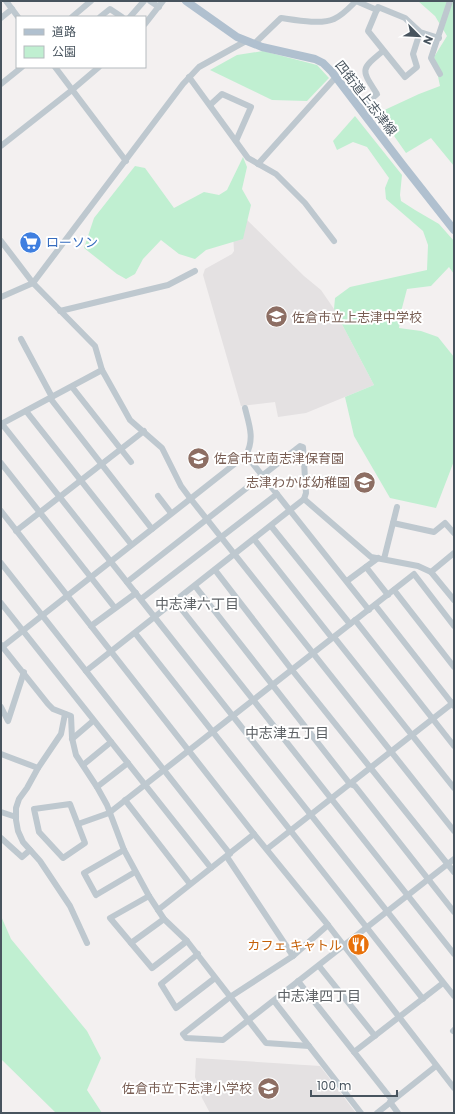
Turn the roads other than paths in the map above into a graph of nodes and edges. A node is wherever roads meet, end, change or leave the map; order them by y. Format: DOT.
graph roads {
  1 [pos="91,1"];
  2 [pos="144,1"];
  3 [pos="150,1"];
  4 [pos="163,1"];
  5 [pos="186,1"];
  6 [pos="450,1"];
  7 [pos="10,4"];
  8 [pos="159,7"];
  9 [pos="377,10"];
  10 [pos="17,16"];
  11 [pos="73,16"];
  12 [pos="101,16"];
  13 [pos="120,16"];
  14 [pos="131,16"];
  15 [pos="1,18"];
  16 [pos="146,23"];
  17 [pos="420,32"];
  18 [pos="439,38"];
  19 [pos="246,41"];
  20 [pos="254,44"];
  21 [pos="383,51"];
  22 [pos="21,68"];
  23 [pos="56,68"];
  24 [pos="98,68"];
  25 [pos="440,74"];
  26 [pos="189,77"];
  27 [pos="336,77"];
  28 [pos="2,83"];
  29 [pos="72,90"];
  30 [pos="210,105"];
  31 [pos="360,109"];
  32 [pos="236,141"];
  33 [pos="1,146"];
  34 [pos="126,161"];
  35 [pos="258,164"];
  36 [pos="454,230"];
  37 [pos="1,241"];
  38 [pos="334,241"];
  39 [pos="195,271"];
  40 [pos="33,283"];
  41 [pos="1,297"];
  42 [pos="60,311"];
  43 [pos="21,339"];
  44 [pos="102,370"];
  45 [pos="72,387"];
  46 [pos="51,398"];
  47 [pos="245,408"];
  48 [pos="26,411"];
  49 [pos="2,424"];
  50 [pos="144,431"];
  51 [pos="121,449"];
  52 [pos="246,455"];
  53 [pos="131,462"];
  54 [pos="1,463"];
  55 [pos="102,465"];
  56 [pos="263,475"];
  57 [pos="81,481"];
  58 [pos="277,494"];
  59 [pos="158,496"];
  60 [pos="60,497"];
  61 [pos="190,498"];
  62 [pos="304,499"];
  63 [pos="397,507"];
  64 [pos="290,510"];
  65 [pos="1,511"];
  66 [pos="40,513"];
  67 [pos="171,513"];
  68 [pos="207,519"];
  69 [pos="393,523"];
  70 [pos="271,526"];
  71 [pos="152,528"];
  72 [pos="16,531"];
  73 [pos="454,533"];
  74 [pos="222,537"];
  75 [pos="254,539"];
  76 [pos="131,544"];
  77 [pos="235,554"];
  78 [pos="453,555"];
  79 [pos="381,559"];
  80 [pos="111,561"];
  81 [pos="1,563"];
  82 [pos="366,567"];
  83 [pos="215,570"];
  84 [pos="431,572"];
  85 [pos="90,577"];
  86 [pos="347,581"];
  87 [pos="127,582"];
  88 [pos="195,586"];
  89 [pos="394,590"];
  90 [pos="136,593"];
  91 [pos="388,595"];
  92 [pos="67,596"];
  93 [pos="141,599"];
  94 [pos="454,600"];
  95 [pos="175,601"];
  96 [pos="1,603"];
  97 [pos="115,608"];
  98 [pos="372,608"];
  99 [pos="42,616"];
  100 [pos="155,617"];
  101 [pos="353,622"];
  102 [pos="91,626"];
  103 [pos="454,626"];
  104 [pos="23,631"];
  105 [pos="135,633"];
  106 [pos="333,638"];
  107 [pos="2,646"];
  108 [pos="111,652"];
  109 [pos="314,653"];
  110 [pos="454,667"];
  111 [pos="292,670"];
  112 [pos="24,672"];
  113 [pos="86,672"];
  114 [pos="272,686"];
  115 [pos="253,700"];
  116 [pos="453,704"];
  117 [pos="1,707"];
  118 [pos="66,714"];
  119 [pos="233,716"];
  120 [pos="433,719"];
  121 [pos="93,721"];
  122 [pos="212,732"];
  123 [pos="412,735"];
  124 [pos="72,738"];
  125 [pos="111,742"];
  126 [pos="454,746"];
  127 [pos="189,751"];
  128 [pos="391,752"];
  129 [pos="1,754"];
  130 [pos="128,763"];
  131 [pos="83,765"];
  132 [pos="38,768"];
  133 [pos="370,768"];
  134 [pos="164,770"];
  135 [pos="350,784"];
  136 [pos="145,785"];
  137 [pos="98,787"];
  138 [pos="454,788"];
  139 [pos="331,799"];
  140 [pos="125,800"];
  141 [pos="1,812"];
  142 [pos="109,813"];
  143 [pos="311,815"];
  144 [pos="16,817"];
  145 [pos="78,824"];
  146 [pos="290,830"];
  147 [pos="454,831"];
  148 [pos="254,834"];
  149 [pos="1,838"];
  150 [pos="267,849"];
  151 [pos="30,850"];
  152 [pos="124,850"];
  153 [pos="228,856"];
  154 [pos="454,859"];
  155 [pos="448,864"];
  156 [pos="211,868"];
  157 [pos="135,872"];
  158 [pos="454,872"];
  159 [pos="428,879"];
  160 [pos="190,884"];
  161 [pos="149,896"];
  162 [pos="408,896"];
  163 [pos="158,910"];
  164 [pos="387,912"];
  165 [pos="454,912"];
  166 [pos="164,919"];
  167 [pos="328,925"];
  168 [pos="367,928"];
  169 [pos="187,941"];
  170 [pos="87,943"];
  171 [pos="131,943"];
  172 [pos="343,946"];
  173 [pos="198,954"];
  174 [pos="454,954"];
  175 [pos="293,956"];
  176 [pos="319,966"];
  177 [pos="215,978"];
  178 [pos="298,982"];
  179 [pos="443,983"];
  180 [pos="454,996"];
  181 [pos="230,997"];
  182 [pos="423,999"];
  183 [pos="274,1001"];
  184 [pos="399,1017"];
  185 [pos="249,1021"];
  186 [pos="375,1036"];
  187 [pos="309,1046"];
  188 [pos="354,1052"];
  189 [pos="436,1066"];
  190 [pos="454,1077"];
  191 [pos="448,1081"];
  192 [pos="454,1088"];
  193 [pos="391,1101"];
  194 [pos="361,1113"];
  195 [pos="377,1113"];
  196 [pos="398,1113"];
  1 -- 11 [label="street"];
  2 -- 14 [label="street"];
  3 -- 8 [label="street"];
  4 -- 8 [label="street"];
  5 -- 19 [label="main road, 四街道上志津線"];
  6 -- 18 [label="street"];
  7 -- 10 [label="street"];
  7 -- 15 [label="street"];
  8 -- 16 [label="street"];
  9 -- 17 [label="street"];
  9 -- 20 [label="street"];
  9 -- 21 [label="street"];
  12 -- 13 [label="street"];
  17 -- 18 [label="street"];
  17 -- 21 [label="street"];
  18 -- 25 [label="street"];
  19 -- 20 [label="main road, 四街道上志津線"];
  19 -- 26 [label="street"];
  20 -- 27 [label="main road, 四街道上志津線"];
  21 -- 31 [label="street"];
  22 -- 28 [label="street"];
  23 -- 29 [label="street"];
  24 -- 29 [label="street"];
  26 -- 30 [label="street"];
  26 -- 34 [label="street"];
  27 -- 31 [label="main road, 四街道上志津線"];
  27 -- 35 [label="street"];
  29 -- 33 [label="street"];
  29 -- 34 [label="street"];
  30 -- 32 [label="street"];
  30 -- 32 [label="street"];
  31 -- 36 [label="main road, 四街道上志津線"];
  32 -- 35 [label="street"];
  34 -- 40 [label="street"];
  35 -- 38 [label="street"];
  37 -- 40 [label="street"];
  39 -- 42 [label="street"];
  40 -- 41 [label="street"];
  40 -- 42 [label="street"];
  42 -- 44 [label="street"];
  43 -- 46 [label="street"];
  44 -- 45 [label="street"];
  44 -- 50 [label="street"];
  45 -- 46 [label="street"];
  45 -- 51 [label="street"];
  46 -- 48 [label="street"];
  46 -- 55 [label="street"];
  47 -- 52 [label="street"];
  48 -- 49 [label="street"];
  48 -- 57 [label="street"];
  49 -- 60 [label="street"];
  50 -- 51 [label="street"];
  50 -- 61 [label="street"];
  51 -- 53 [label="street"];
  51 -- 55 [label="street"];
  52 -- 56 [label="street"];
  52 -- 61 [label="street"];
  54 -- 66 [label="street"];
  55 -- 57 [label="street"];
  55 -- 71 [label="street"];
  56 -- 58 [label="street"];
  56 -- 62 [label="street"];
  56 -- 68 [label="street"];
  57 -- 60 [label="street"];
  57 -- 76 [label="street"];
  58 -- 64 [label="street"];
  58 -- 74 [label="street"];
  59 -- 67 [label="street"];
  60 -- 66 [label="street"];
  60 -- 80 [label="street"];
  61 -- 67 [label="street"];
  61 -- 68 [label="street"];
  62 -- 64 [label="street"];
  62 -- 79 [label="street"];
  63 -- 69 [label="street"];
  64 -- 70 [label="street"];
  64 -- 86 [label="street"];
  65 -- 72 [label="street"];
  66 -- 72 [label="street"];
  66 -- 85 [label="street"];
  67 -- 71 [label="street"];
  68 -- 74 [label="street"];
  68 -- 87 [label="street"];
  69 -- 73 [label="street"];
  69 -- 79 [label="street"];
  70 -- 75 [label="street"];
  70 -- 101 [label="street"];
  71 -- 76 [label="street"];
  72 -- 92 [label="street"];
  74 -- 77 [label="street"];
  74 -- 93 [label="street"];
  75 -- 77 [label="street"];
  75 -- 106 [label="street"];
  76 -- 80 [label="street"];
  77 -- 83 [label="street"];
  77 -- 109 [label="street"];
  78 -- 84 [label="street"];
  79 -- 82 [label="street"];
  79 -- 84 [label="street"];
  80 -- 85 [label="street"];
  80 -- 87 [label="street"];
  81 -- 99 [label="street"];
  82 -- 86 [label="street"];
  82 -- 91 [label="street"];
  83 -- 88 [label="street"];
  83 -- 111 [label="street"];
  84 -- 94 [label="street"];
  85 -- 92 [label="street"];
  85 -- 97 [label="street"];
  86 -- 98 [label="street"];
  87 -- 90 [label="street"];
  88 -- 95 [label="street"];
  88 -- 114 [label="street"];
  89 -- 91 [label="street"];
  89 -- 103 [label="street"];
  89 -- 110 [label="street"];
  90 -- 93 [label="street"];
  90 -- 97 [label="street"];
  91 -- 98 [label="street"];
  92 -- 99 [label="street"];
  92 -- 102 [label="street"];
  93 -- 100 [label="street"];
  95 -- 100 [label="street"];
  95 -- 115 [label="street"];
  96 -- 104 [label="street"];
  97 -- 102 [label="street"];
  98 -- 101 [label="street"];
  98 -- 116 [label="street"];
  99 -- 104 [label="street"];
  99 -- 113 [label="street"];
  100 -- 105 [label="street"];
  100 -- 119 [label="street"];
  101 -- 106 [label="street"];
  101 -- 120 [label="street"];
  102 -- 108 [label="street"];
  104 -- 107 [label="street"];
  104 -- 121 [label="street"];
  105 -- 108 [label="street"];
  105 -- 122 [label="street"];
  106 -- 109 [label="street"];
  106 -- 123 [label="street"];
  107 -- 112 [label="street"];
  108 -- 113 [label="street"];
  108 -- 127 [label="street"];
  109 -- 111 [label="street"];
  109 -- 128 [label="street"];
  111 -- 114 [label="street"];
  111 -- 133 [label="street"];
  112 -- 117 [label="street"];
  112 -- 118 [label="street"];
  113 -- 134 [label="street"];
  114 -- 115 [label="street"];
  114 -- 135 [label="street"];
  115 -- 119 [label="street"];
  115 -- 139 [label="street"];
  116 -- 120 [label="street"];
  118 -- 124 [label="street"];
  118 -- 132 [label="street"];
  119 -- 122 [label="street"];
  119 -- 143 [label="street"];
  120 -- 123 [label="street"];
  120 -- 126 [label="street"];
  121 -- 124 [label="street"];
  121 -- 125 [label="street"];
  122 -- 127 [label="street"];
  122 -- 146 [label="street"];
  123 -- 128 [label="street"];
  123 -- 138 [label="street"];
  124 -- 131 [label="street"];
  125 -- 130 [label="street"];
  125 -- 131 [label="street"];
  127 -- 134 [label="street"];
  127 -- 148 [label="street"];
  128 -- 133 [label="street"];
  128 -- 147 [label="street"];
  129 -- 132 [label="street"];
  130 -- 136 [label="street"];
  130 -- 137 [label="street"];
  131 -- 137 [label="street"];
  132 -- 144 [label="street"];
  133 -- 135 [label="street"];
  133 -- 155 [label="street"];
  134 -- 136 [label="street"];
  134 -- 153 [label="street"];
  135 -- 139 [label="street"];
  135 -- 159 [label="street"];
  136 -- 140 [label="street"];
  136 -- 156 [label="street"];
  137 -- 142 [label="street"];
  139 -- 143 [label="street"];
  139 -- 162 [label="street"];
  140 -- 142 [label="street"];
  140 -- 160 [label="street"];
  141 -- 144 [label="street"];
  142 -- 145 [label="street"];
  142 -- 152 [label="street"];
  143 -- 146 [label="street"];
  143 -- 164 [label="street"];
  144 -- 151 [label="street"];
  145 -- 145 [label="street"];
  146 -- 150 [label="street"];
  146 -- 168 [label="street"];
  148 -- 150 [label="street"];
  148 -- 153 [label="street"];
  149 -- 151 [label="street"];
  150 -- 167 [label="street"];
  151 -- 170 [label="street"];
  152 -- 157 [label="street"];
  152 -- 157 [label="street"];
  153 -- 156 [label="street"];
  153 -- 175 [label="street"];
  154 -- 155 [label="street"];
  155 -- 158 [label="street"];
  155 -- 159 [label="street"];
  156 -- 160 [label="street"];
  157 -- 161 [label="street"];
  159 -- 162 [label="street"];
  159 -- 165 [label="street"];
  160 -- 163 [label="street"];
  161 -- 163 [label="street"];
  161 -- 171 [label="street"];
  162 -- 164 [label="street"];
  162 -- 174 [label="street"];
  163 -- 166 [label="street"];
  164 -- 168 [label="street"];
  164 -- 179 [label="street"];
  166 -- 169 [label="street"];
  166 -- 171 [label="street"];
  167 -- 172 [label="street"];
  167 -- 175 [label="street"];
  168 -- 172 [label="street"];
  168 -- 182 [label="street"];
  169 -- 171 [label="street"];
  169 -- 173 [label="street"];
  172 -- 176 [label="street"];
  172 -- 184 [label="street"];
  173 -- 177 [label="street"];
  173 -- 177 [label="street"];
  175 -- 181 [label="street"];
  176 -- 178 [label="street"];
  176 -- 186 [label="street"];
  177 -- 181 [label="street"];
  178 -- 183 [label="street"];
  178 -- 188 [label="street"];
  179 -- 180 [label="street"];
  179 -- 182 [label="street"];
  181 -- 185 [label="street"];
  181 -- 185 [label="street"];
  182 -- 184 [label="street"];
  183 -- 185 [label="street"];
  183 -- 187 [label="street"];
  184 -- 186 [label="street"];
  184 -- 189 [label="street"];
  185 -- 187 [label="street"];
  186 -- 188 [label="street"];
  187 -- 194 [label="street"];
  188 -- 193 [label="street"];
  189 -- 191 [label="street"];
  189 -- 193 [label="street"];
  190 -- 191 [label="street"];
  191 -- 192 [label="street"];
  193 -- 195 [label="street"];
  193 -- 196 [label="street"];
}
